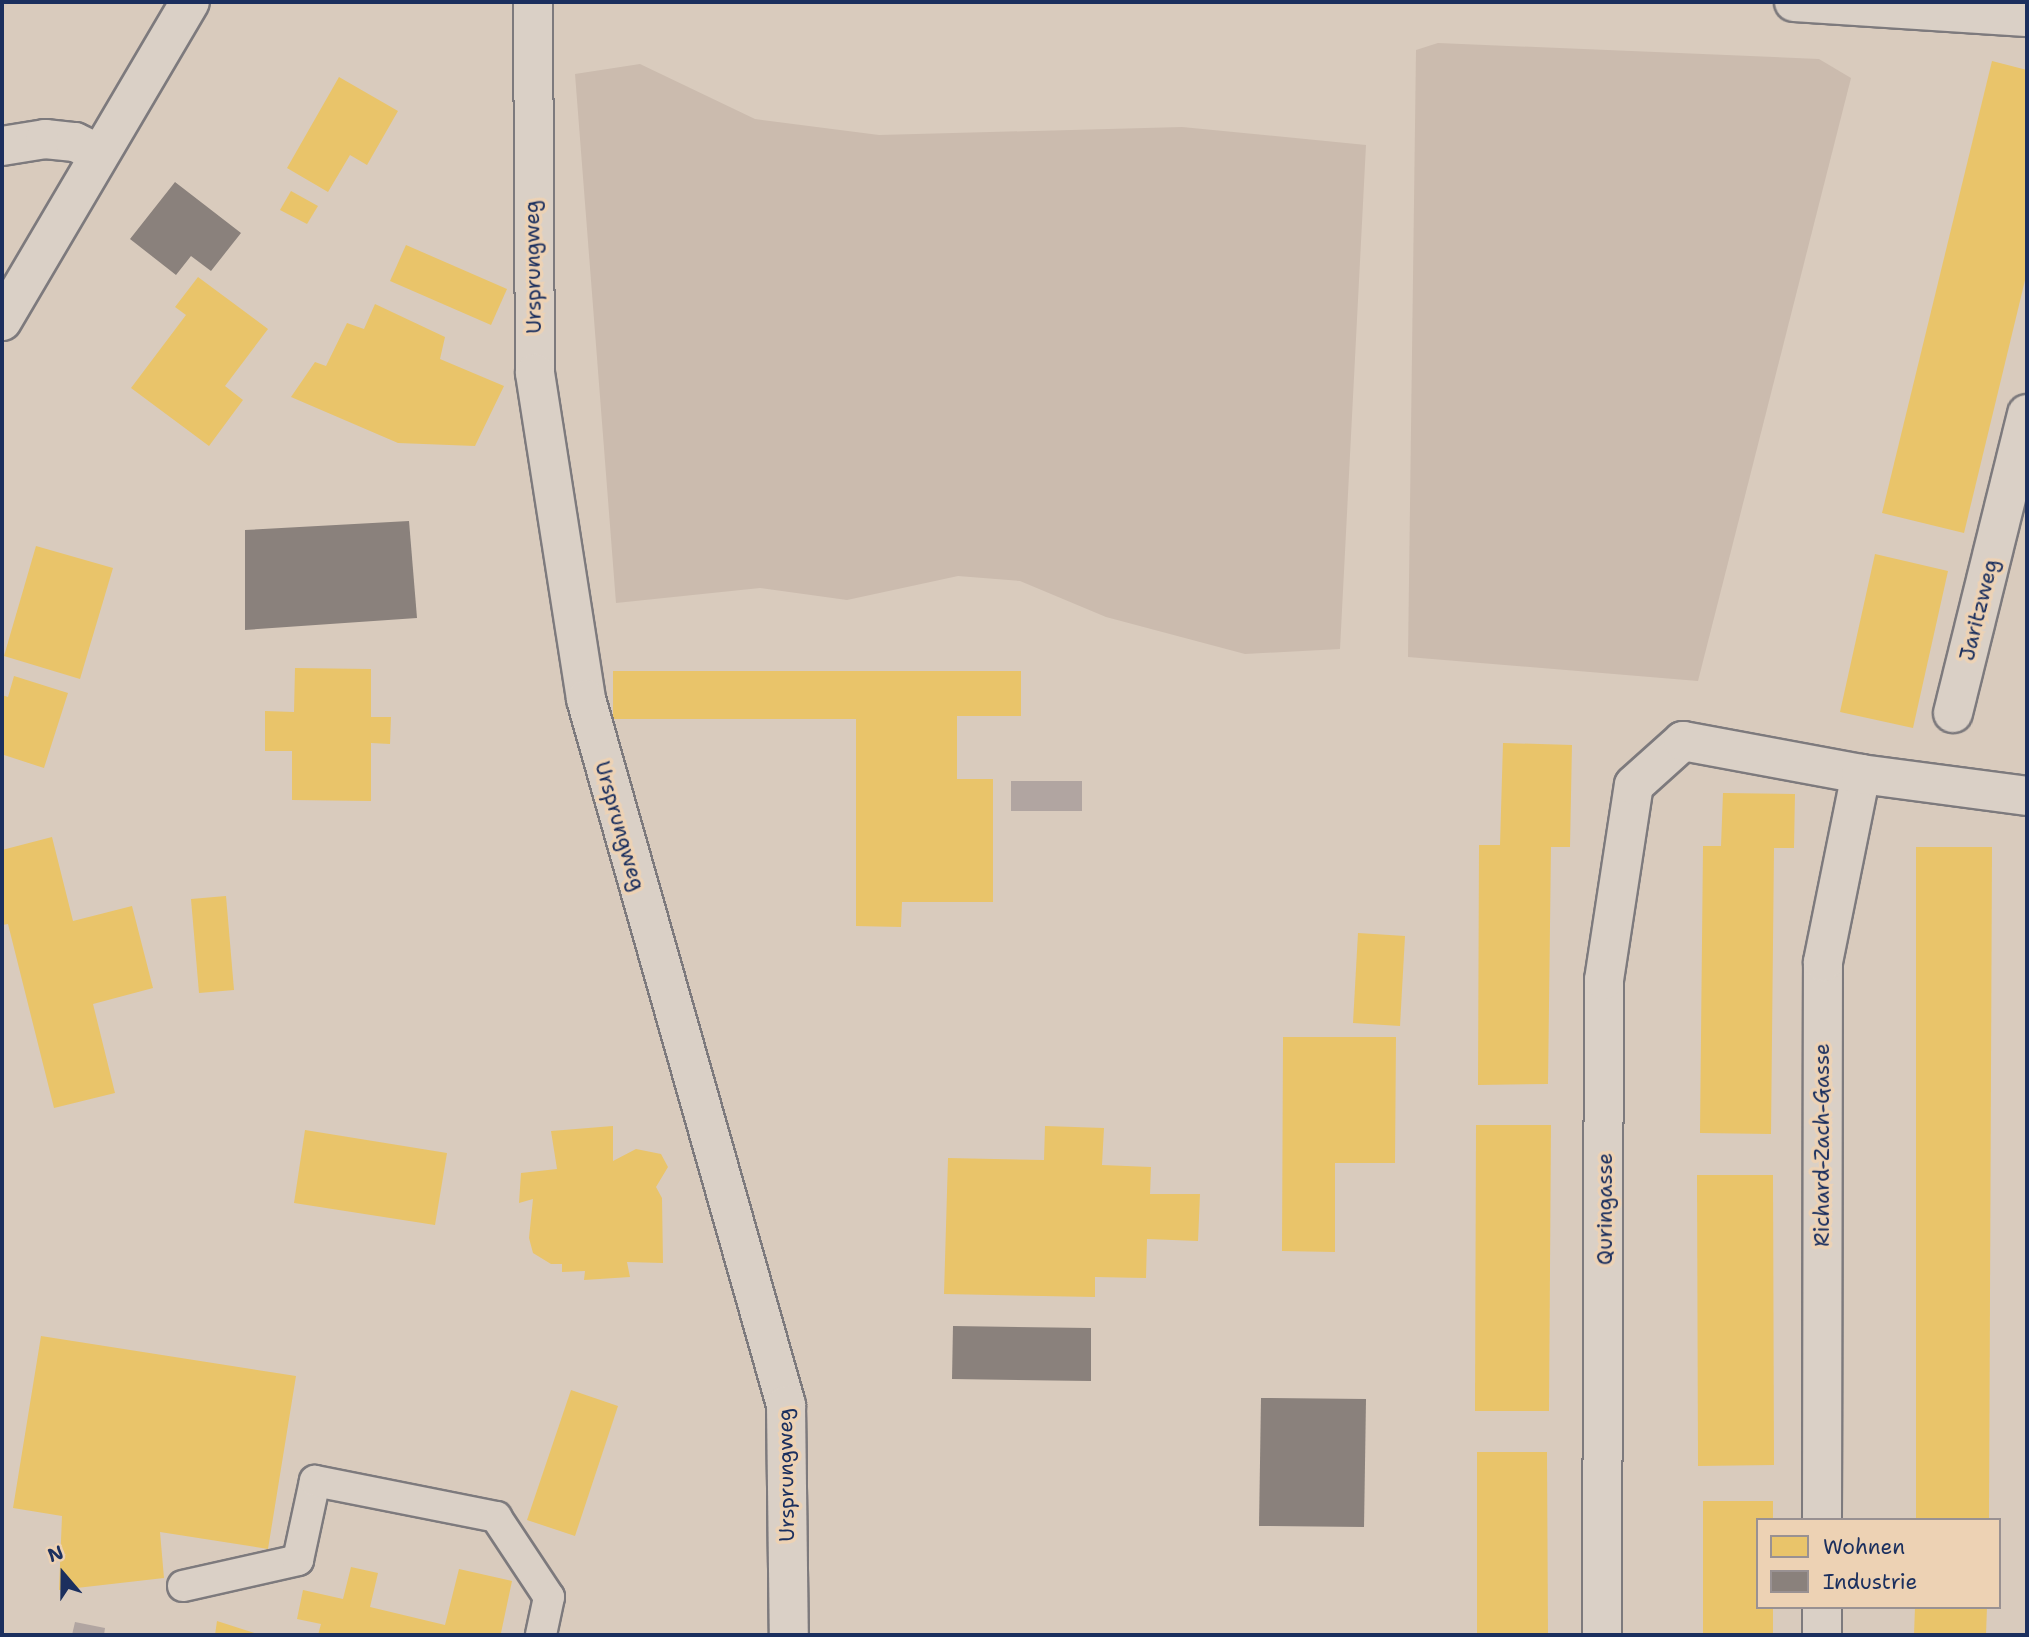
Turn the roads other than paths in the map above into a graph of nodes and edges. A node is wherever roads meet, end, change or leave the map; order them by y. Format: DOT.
graph roads {
  1 [pos="190,2"];
  2 [pos="1794,2"];
  3 [pos="533,6"];
  4 [pos="2027,17"];
  5 [pos="2,146"];
  6 [pos="98,153"];
  7 [pos="2,321"];
  8 [pos="2027,414"];
  9 [pos="2016,510"];
  10 [pos="1954,713"];
  11 [pos="1861,774"];
  12 [pos="2027,796"];
  13 [pos="1822,1518"];
  14 [pos="183,1586"];
  15 [pos="1822,1609"];
  16 [pos="541,1635"];
  17 [pos="789,1635"];
  18 [pos="1602,1635"];
  19 [pos="1822,1635"];
  1 -- 6 [label="street"];
  2 -- 4 [label="street"];
  3 -- 17 [label="street, Ursprungweg"];
  5 -- 6 [label="street"];
  6 -- 7 [label="street"];
  8 -- 9 [label="street, Jaritzweg"];
  9 -- 10 [label="street, Jaritzweg"];
  11 -- 12 [label="street"];
  11 -- 13 [label="street, Richard-Zach-Gasse"];
  11 -- 18 [label="street, Quringasse"];
  14 -- 16 [label="lane"];
  15 -- 19 [label="street"];
}
